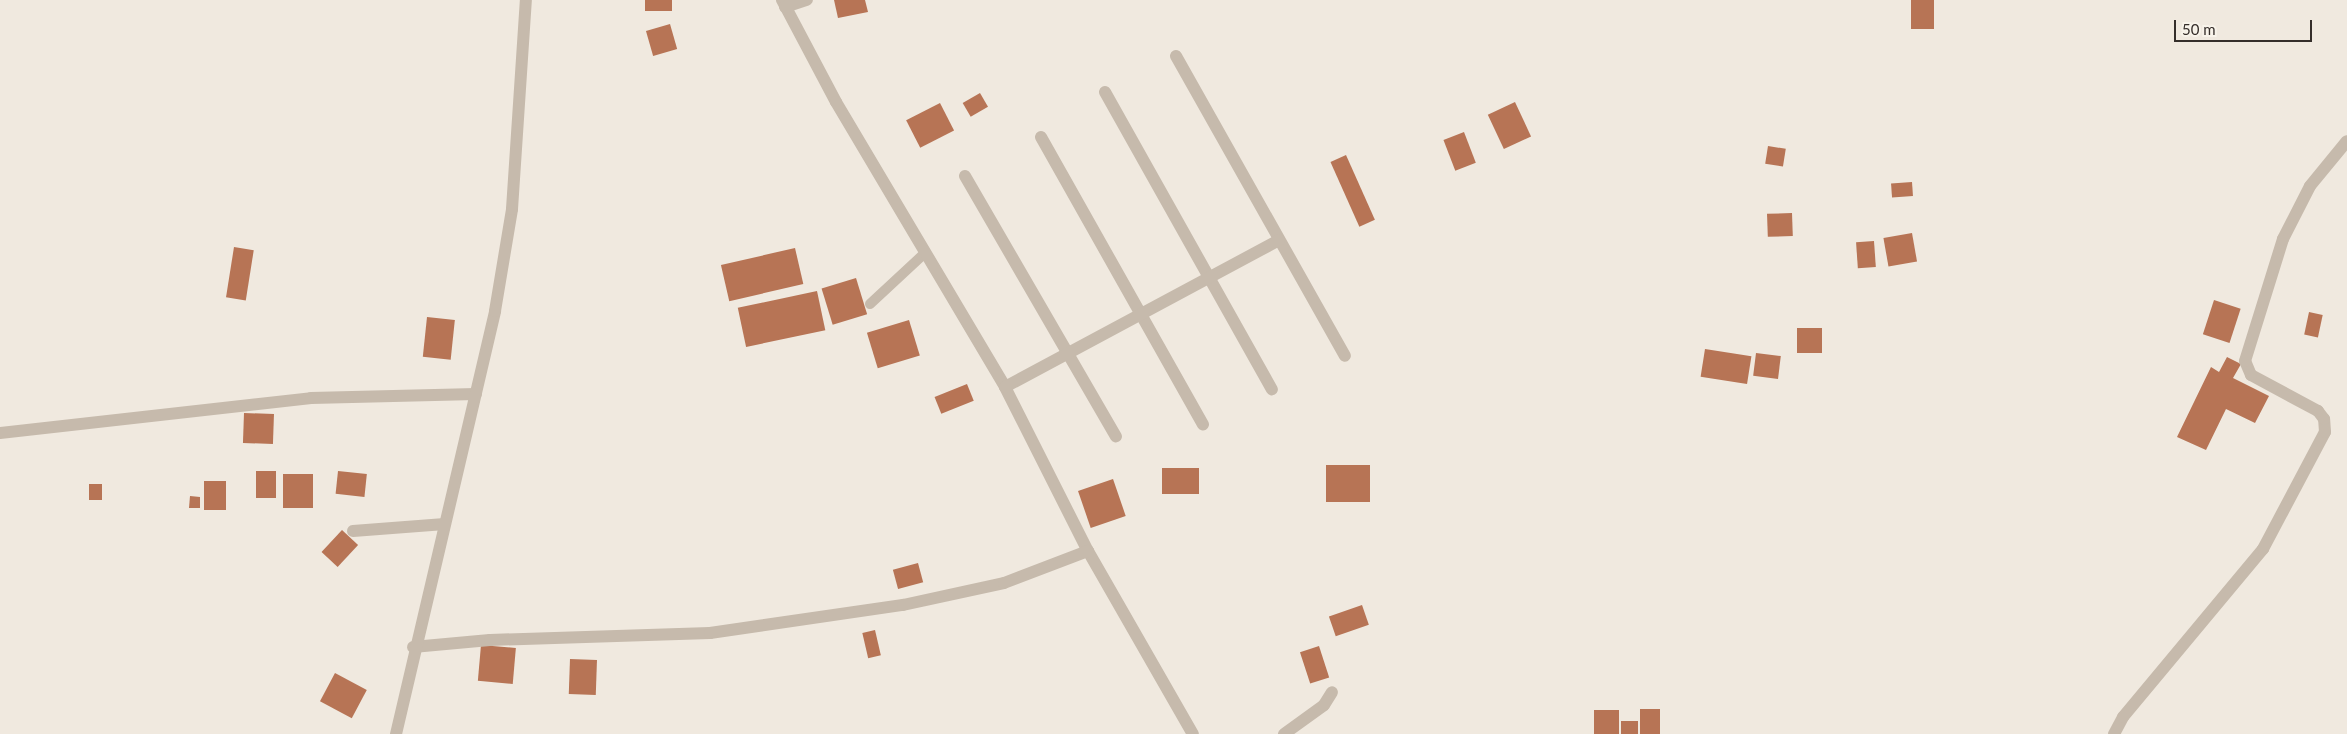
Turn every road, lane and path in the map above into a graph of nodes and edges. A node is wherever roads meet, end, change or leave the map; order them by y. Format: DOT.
graph roads {
  1 [pos="526,0"];
  2 [pos="807,0"];
  3 [pos="784,3"];
  4 [pos="1176,56"];
  5 [pos="1105,92"];
  6 [pos="1041,137"];
  7 [pos="2347,141"];
  8 [pos="965,176"];
  9 [pos="1279,240"];
  10 [pos="926,252"];
  11 [pos="1210,278"];
  12 [pos="870,304"];
  13 [pos="1143,315"];
  14 [pos="1068,356"];
  15 [pos="1345,356"];
  16 [pos="1005,387"];
  17 [pos="1272,389"];
  18 [pos="476,394"];
  19 [pos="1203,424"];
  20 [pos="0,433"];
  21 [pos="1116,436"];
  22 [pos="444,524"];
  23 [pos="353,531"];
  24 [pos="1088,551"];
  25 [pos="413,647"];
  26 [pos="1332,692"];
  27 [pos="396,734"];
  28 [pos="1193,734"];
  29 [pos="1284,734"];
  30 [pos="2114,734"];
  1 -- 18 [label="street"];
  2 -- 3 [label="street"];
  3 -- 10 [label="street"];
  4 -- 9 [label="street"];
  5 -- 11 [label="street"];
  6 -- 13 [label="street"];
  7 -- 30 [label="street"];
  8 -- 14 [label="street"];
  9 -- 11 [label="street"];
  9 -- 15 [label="street"];
  10 -- 12 [label="lane"];
  10 -- 16 [label="street"];
  11 -- 13 [label="street"];
  11 -- 17 [label="street"];
  13 -- 14 [label="street"];
  13 -- 19 [label="street"];
  14 -- 16 [label="street"];
  14 -- 21 [label="street"];
  16 -- 24 [label="street"];
  18 -- 20 [label="street"];
  18 -- 22 [label="street"];
  22 -- 23 [label="street"];
  22 -- 25 [label="street"];
  24 -- 25 [label="street"];
  24 -- 28 [label="street"];
  25 -- 27 [label="street"];
  26 -- 29 [label="street"];
}
